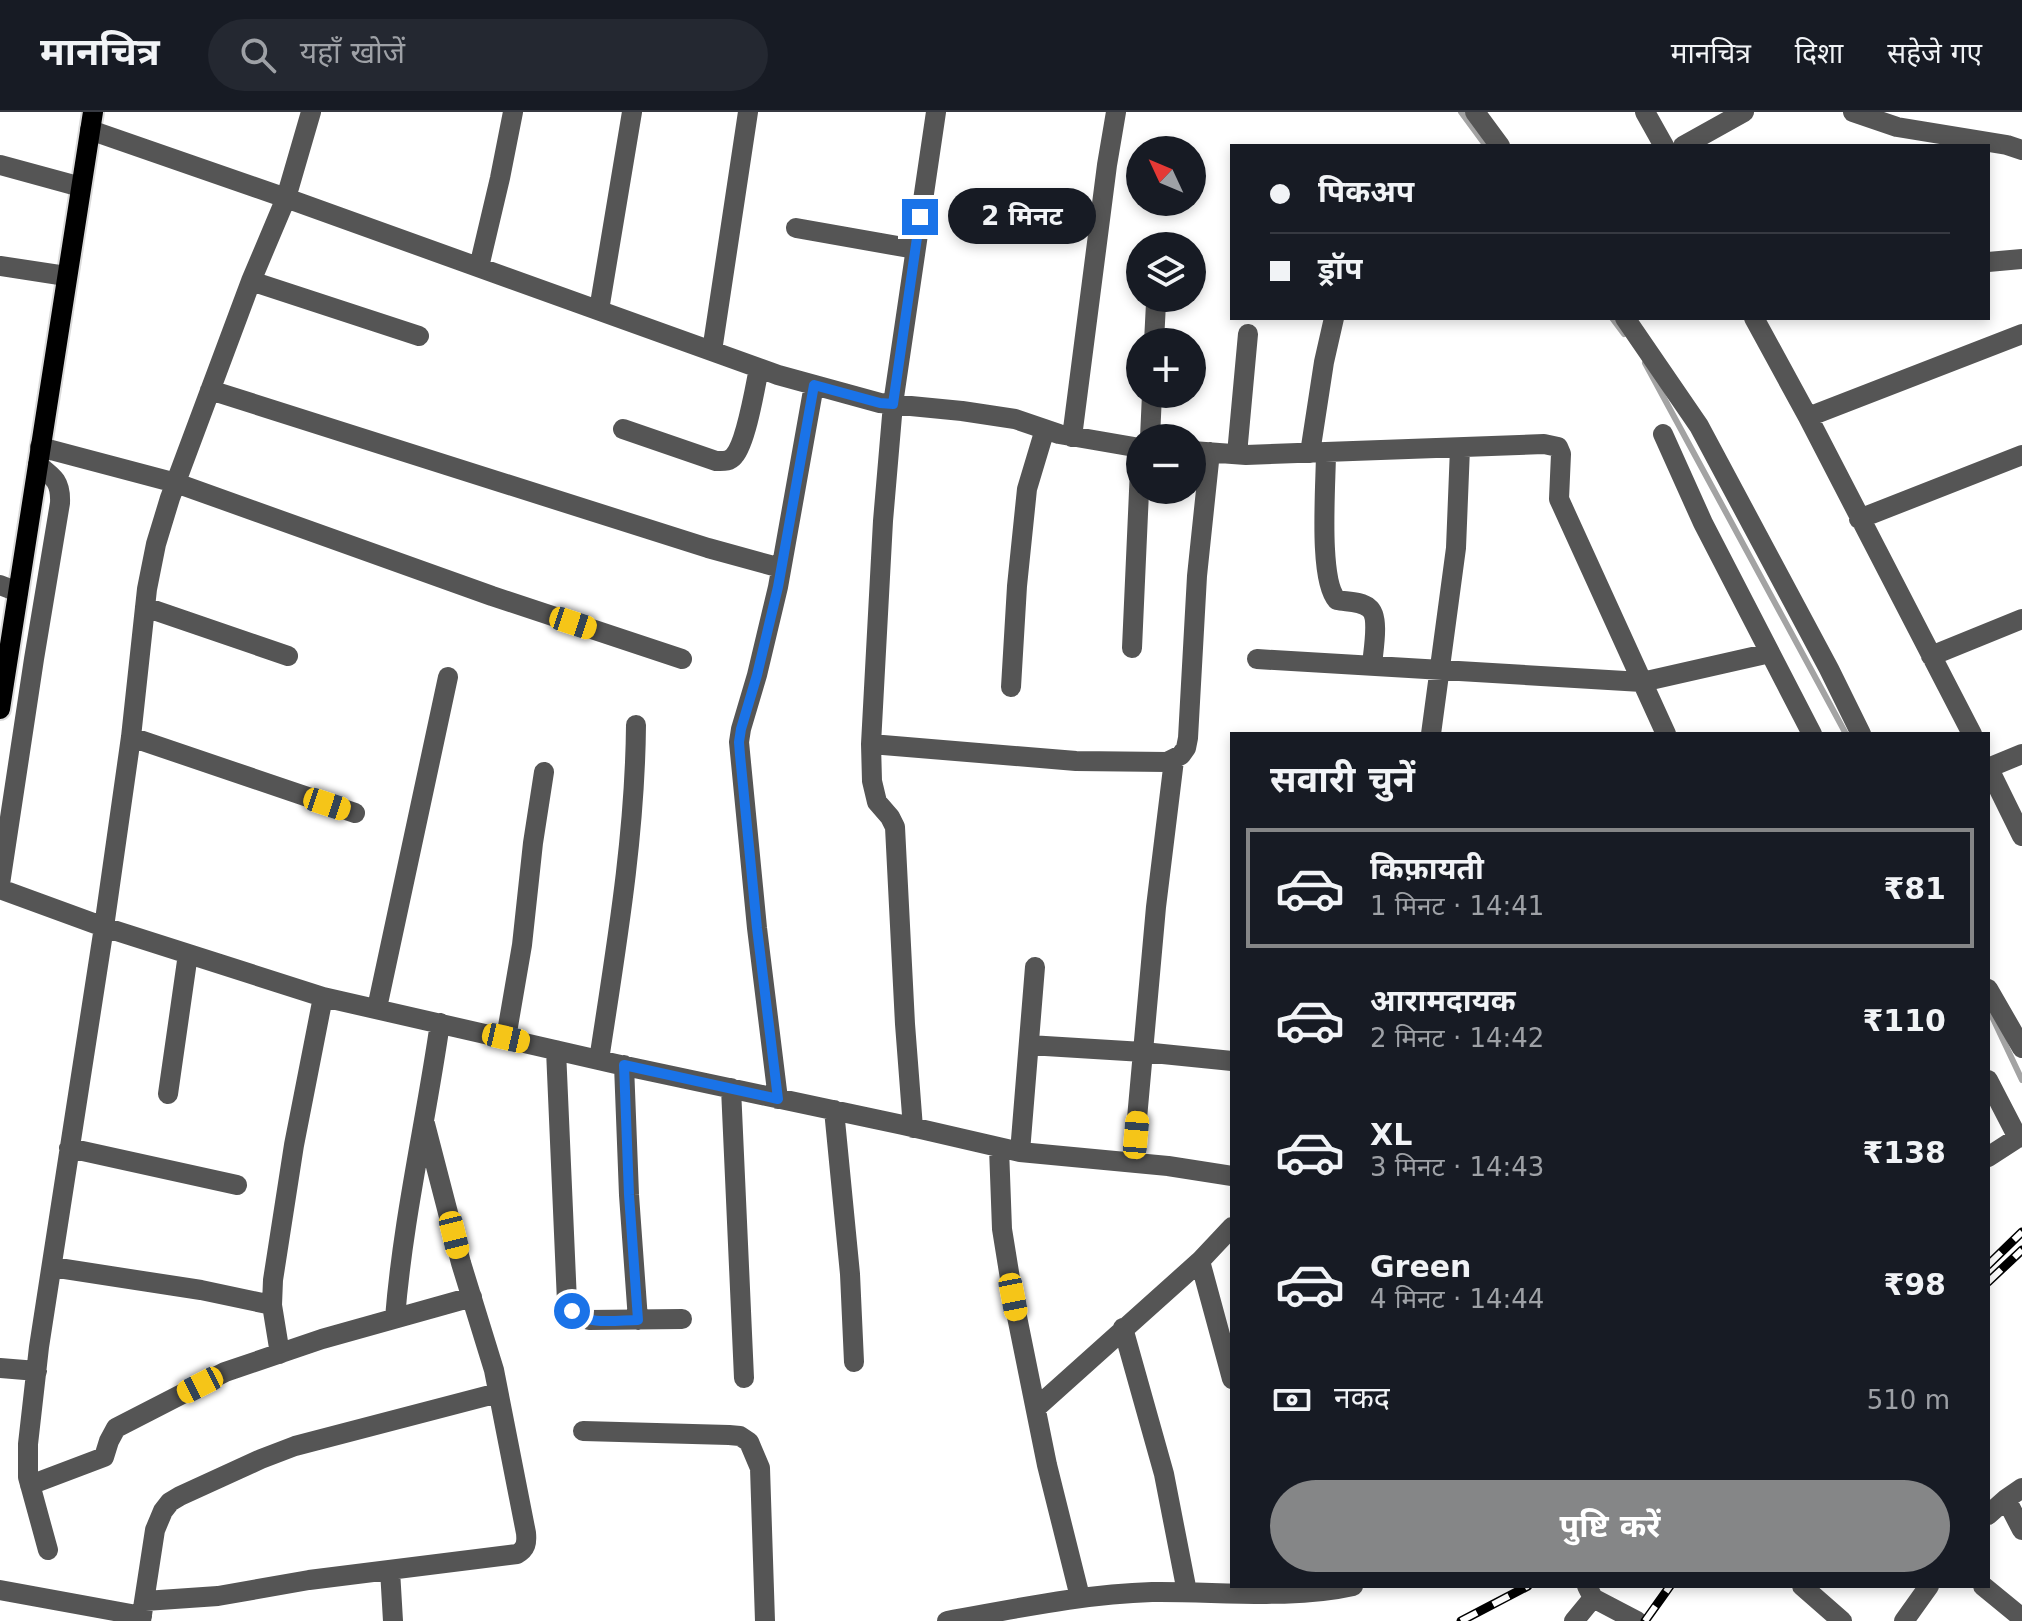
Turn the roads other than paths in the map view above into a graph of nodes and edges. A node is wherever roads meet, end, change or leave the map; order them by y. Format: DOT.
graph roads {
  1 [pos="311,112"];
  2 [pos="513,112"];
  3 [pos="632,112"];
  4 [pos="748,112"];
  5 [pos="936,112"];
  6 [pos="1116,112"];
  7 [pos="1475,112"];
  8 [pos="1744,112"];
  9 [pos="1853,112"];
  10 [pos="1655,116"];
  11 [pos="91,121"];
  12 [pos="1499,144"];
  13 [pos="1663,144"];
  14 [pos="1687,144"];
  15 [pos="2022,150"];
  16 [pos="0,165"];
  17 [pos="81,187"];
  18 [pos="286,198"];
  19 [pos="796,228"];
  20 [pos="915,249"];
  21 [pos="2022,259"];
  22 [pos="1990,262"];
  23 [pos="0,266"];
  24 [pos="479,267"];
  25 [pos="66,276"];
  26 [pos="251,281"];
  27 [pos="599,310"];
  28 [pos="1334,320"];
  29 [pos="1626,320"];
  30 [pos="1755,320"];
  31 [pos="1248,334"];
  32 [pos="2022,334"];
  33 [pos="419,336"];
  34 [pos="712,351"];
  35 [pos="759,368"];
  36 [pos="814,385"];
  37 [pos="210,390"];
  38 [pos="893,404"];
  39 [pos="1808,417"];
  40 [pos="623,429"];
  41 [pos="1045,429"];
  42 [pos="1663,434"];
  43 [pos="1072,437"];
  44 [pos="1126,446"];
  45 [pos="1460,448"];
  46 [pos="1206,452"];
  47 [pos="1318,452"];
  48 [pos="1237,454"];
  49 [pos="2022,455"];
  50 [pos="39,456"];
  51 [pos="176,483"];
  52 [pos="1138,504"];
  53 [pos="1199,504"];
  54 [pos="1859,519"];
  55 [pos="781,568"];
  56 [pos="9,589"];
  57 [pos="145,607"];
  58 [pos="2022,619"];
  59 [pos="1132,648"];
  60 [pos="1770,653"];
  61 [pos="288,656"];
  62 [pos="1931,656"];
  63 [pos="682,659"];
  64 [pos="1257,659"];
  65 [pos="1372,665"];
  66 [pos="1440,669"];
  67 [pos="3,671"];
  68 [pos="448,677"];
  69 [pos="1642,682"];
  70 [pos="1011,687"];
  71 [pos="0,709"];
  72 [pos="636,725"];
  73 [pos="1431,732"];
  74 [pos="1665,732"];
  75 [pos="1811,732"];
  76 [pos="1860,732"];
  77 [pos="1971,732"];
  78 [pos="131,737"];
  79 [pos="871,744"];
  80 [pos="2022,754"];
  81 [pos="1174,760"];
  82 [pos="1990,766"];
  83 [pos="1990,771"];
  84 [pos="544,772"];
  85 [pos="355,813"];
  86 [pos="2022,836"];
  87 [pos="0,886"];
  88 [pos="104,927"];
  89 [pos="188,954"];
  90 [pos="1035,967"];
  91 [pos="1990,992"];
  92 [pos="323,997"];
  93 [pos="377,1008"];
  94 [pos="440,1023"];
  95 [pos="506,1038"];
  96 [pos="1029,1045"];
  97 [pos="2022,1048"];
  98 [pos="556,1050"];
  99 [pos="1143,1052"];
  100 [pos="599,1060"];
  101 [pos="1230,1061"];
  102 [pos="624,1065"];
  103 [pos="1990,1084"];
  104 [pos="731,1088"];
  105 [pos="168,1094"];
  106 [pos="778,1099"];
  107 [pos="834,1110"];
  108 [pos="425,1124"];
  109 [pos="913,1128"];
  110 [pos="2020,1136"];
  111 [pos="69,1148"];
  112 [pos="999,1148"];
  113 [pos="1020,1152"];
  114 [pos="1990,1156"];
  115 [pos="1133,1163"];
  116 [pos="1230,1176"];
  117 [pos="237,1185"];
  118 [pos="1230,1229"];
  119 [pos="1200,1261"];
  120 [pos="52,1267"];
  121 [pos="472,1297"];
  122 [pos="272,1305"];
  123 [pos="395,1318"];
  124 [pos="682,1319"];
  125 [pos="638,1320"];
  126 [pos="1123,1328"];
  127 [pos="280,1354"];
  128 [pos="854,1362"];
  129 [pos="0,1368"];
  130 [pos="37,1371"];
  131 [pos="1230,1372"];
  132 [pos="744,1378"];
  133 [pos="498,1393"];
  134 [pos="1036,1408"];
  135 [pos="583,1431"];
  136 [pos="30,1485"];
  137 [pos="2014,1494"];
  138 [pos="1990,1513"];
  139 [pos="2022,1530"];
  140 [pos="48,1550"];
  141 [pos="390,1570"];
  142 [pos="1343,1588"];
  143 [pos="1804,1588"];
  144 [pos="1928,1588"];
  145 [pos="1985,1588"];
  146 [pos="1278,1589"];
  147 [pos="0,1590"];
  148 [pos="1187,1592"];
  149 [pos="1590,1592"];
  150 [pos="1080,1597"];
  151 [pos="143,1613"];
  152 [pos="2022,1618"];
  153 [pos="393,1621"];
  154 [pos="765,1621"];
  155 [pos="947,1621"];
  156 [pos="1574,1621"];
  157 [pos="1637,1621"];
  158 [pos="1842,1621"];
  159 [pos="1904,1621"];
  1 -- 18 [label="street"];
  2 -- 24 [label="street"];
  3 -- 27 [label="street"];
  4 -- 34 [label="street"];
  5 -- 20 [label="street"];
  6 -- 43 [label="street"];
  7 -- 12 [label="street"];
  8 -- 14 [label="street"];
  9 -- 15 [label="street"];
  10 -- 13 [label="street"];
  11 -- 17 [label="main road"];
  11 -- 18 [label="street"];
  16 -- 17 [label="street"];
  17 -- 25 [label="main road"];
  18 -- 24 [label="street"];
  18 -- 26 [label="street"];
  19 -- 20 [label="street"];
  20 -- 38 [label="street"];
  21 -- 22 [label="street"];
  23 -- 25 [label="street"];
  24 -- 27 [label="street"];
  25 -- 50 [label="main road"];
  26 -- 33 [label="street"];
  26 -- 37 [label="street"];
  27 -- 34 [label="street"];
  28 -- 47 [label="street"];
  29 -- 76 [label="street"];
  30 -- 39 [label="street"];
  31 -- 48 [label="street"];
  32 -- 39 [label="street"];
  34 -- 35 [label="street"];
  35 -- 36 [label="street"];
  35 -- 40 [label="street"];
  36 -- 38 [label="street"];
  36 -- 55 [label="street"];
  37 -- 51 [label="street"];
  37 -- 55 [label="street"];
  38 -- 41 [label="street"];
  38 -- 79 [label="street"];
  39 -- 54 [label="street"];
  41 -- 43 [label="street"];
  41 -- 70 [label="street"];
  42 -- 60 [label="street"];
  43 -- 44 [label="street"];
  45 -- 47 [label="street"];
  45 -- 66 [label="street"];
  45 -- 69 [label="street"];
  46 -- 48 [label="street"];
  47 -- 48 [label="street"];
  47 -- 65 [label="street"];
  49 -- 54 [label="street"];
  50 -- 51 [label="street"];
  50 -- 56 [label="main road"];
  50 -- 87 [label="street"];
  51 -- 57 [label="street"];
  51 -- 63 [label="street"];
  52 -- 59 [label="street"];
  53 -- 81 [label="street"];
  54 -- 62 [label="street"];
  55 -- 106 [label="street"];
  56 -- 67 [label="main road"];
  57 -- 61 [label="street"];
  57 -- 78 [label="street"];
  58 -- 62 [label="street"];
  60 -- 69 [label="street"];
  60 -- 75 [label="street"];
  62 -- 77 [label="street"];
  64 -- 65 [label="street"];
  65 -- 66 [label="street"];
  66 -- 69 [label="street"];
  66 -- 73 [label="street"];
  67 -- 71 [label="main road"];
  68 -- 93 [label="street"];
  69 -- 74 [label="street"];
  72 -- 100 [label="street"];
  78 -- 85 [label="street"];
  78 -- 88 [label="street"];
  79 -- 81 [label="street"];
  79 -- 109 [label="street"];
  80 -- 82 [label="street"];
  81 -- 99 [label="street"];
  83 -- 86 [label="street"];
  84 -- 95 [label="street"];
  87 -- 88 [label="street"];
  88 -- 89 [label="street"];
  88 -- 111 [label="street"];
  89 -- 92 [label="street"];
  89 -- 105 [label="street"];
  90 -- 96 [label="street"];
  91 -- 97 [label="street"];
  92 -- 93 [label="street"];
  92 -- 122 [label="street"];
  93 -- 94 [label="street"];
  94 -- 95 [label="street"];
  94 -- 108 [label="street"];
  95 -- 98 [label="street"];
  96 -- 99 [label="street"];
  96 -- 113 [label="street"];
  98 -- 100 [label="street"];
  98 -- 125 [label="street"];
  99 -- 101 [label="street"];
  99 -- 115 [label="street"];
  100 -- 102 [label="street"];
  102 -- 104 [label="street"];
  102 -- 125 [label="street"];
  103 -- 110 [label="street"];
  104 -- 106 [label="street"];
  104 -- 132 [label="street"];
  106 -- 107 [label="street"];
  107 -- 109 [label="street"];
  107 -- 128 [label="street"];
  108 -- 121 [label="street"];
  108 -- 123 [label="street"];
  109 -- 112 [label="street"];
  110 -- 114 [label="street"];
  111 -- 117 [label="street"];
  111 -- 120 [label="street"];
  112 -- 113 [label="street"];
  112 -- 134 [label="street"];
  113 -- 115 [label="street"];
  115 -- 116 [label="street"];
  118 -- 119 [label="street"];
  119 -- 126 [label="street"];
  119 -- 131 [label="street"];
  120 -- 122 [label="street"];
  120 -- 130 [label="street"];
  121 -- 123 [label="street"];
  121 -- 133 [label="street"];
  122 -- 127 [label="street"];
  123 -- 127 [label="street"];
  124 -- 125 [label="street"];
  126 -- 134 [label="street"];
  126 -- 148 [label="street"];
  127 -- 136 [label="street"];
  129 -- 130 [label="street"];
  130 -- 136 [label="street"];
  133 -- 141 [label="street"];
  133 -- 151 [label="street"];
  134 -- 150 [label="street"];
  135 -- 154 [label="street"];
  136 -- 140 [label="street"];
  137 -- 138 [label="street"];
  137 -- 139 [label="street"];
  141 -- 151 [label="street"];
  141 -- 153 [label="street"];
  142 -- 146 [label="street"];
  143 -- 158 [label="street"];
  144 -- 159 [label="street"];
  145 -- 152 [label="street"];
  146 -- 148 [label="street"];
  147 -- 151 [label="street"];
  148 -- 150 [label="street"];
  149 -- 156 [label="street"];
  149 -- 157 [label="street"];
  150 -- 155 [label="street"];
}
